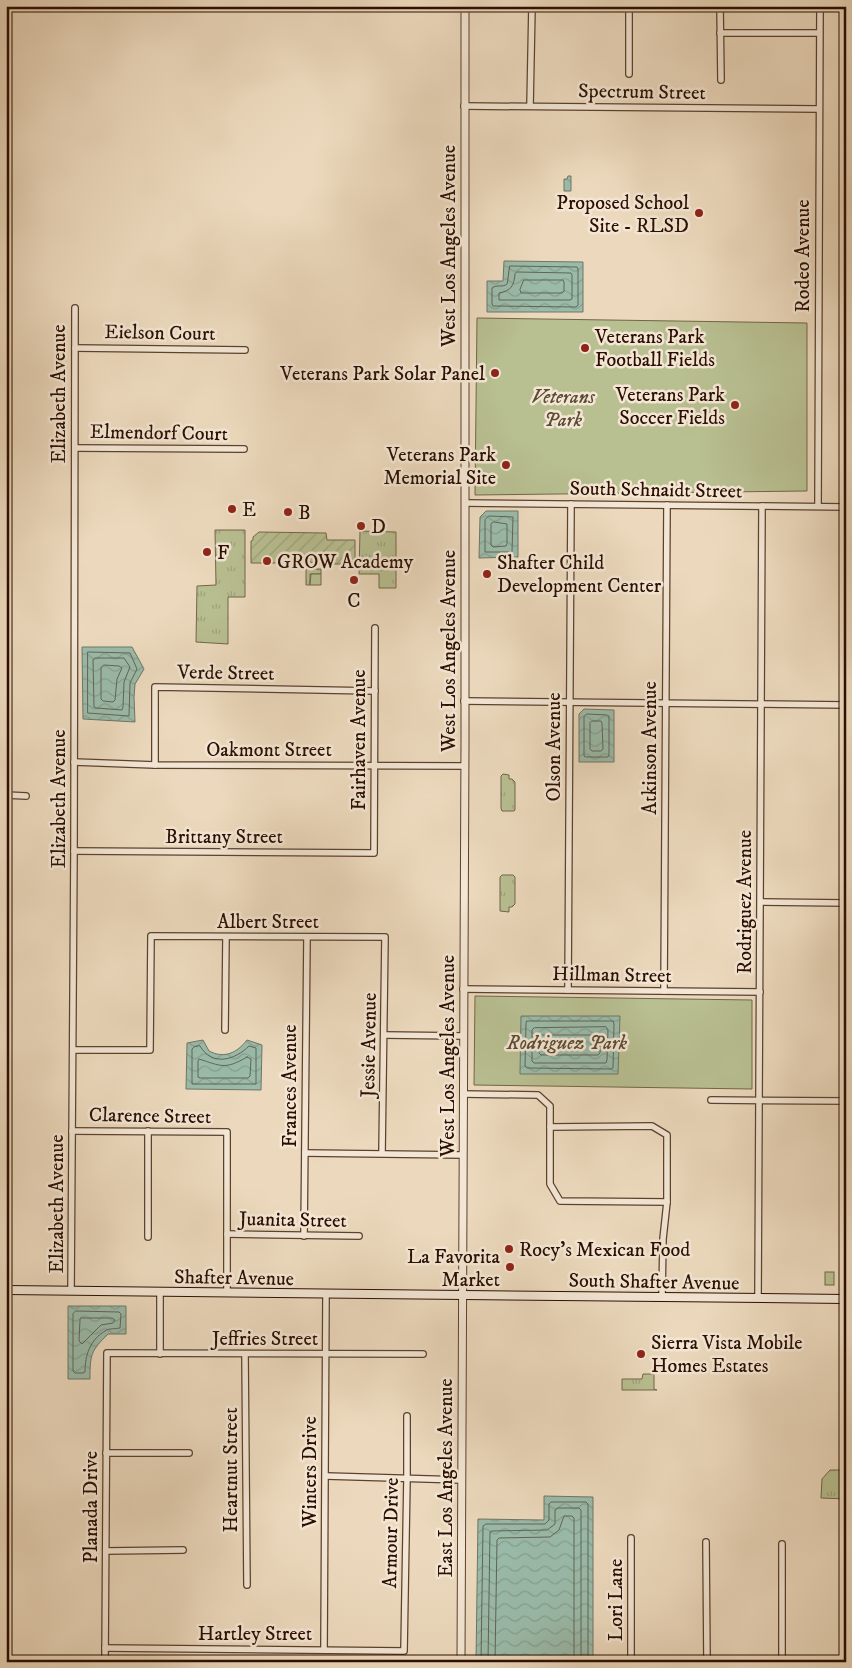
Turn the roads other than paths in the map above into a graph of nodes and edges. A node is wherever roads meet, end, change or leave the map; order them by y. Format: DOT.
graph roads {
  1 [pos="465,6"];
  2 [pos="532,6"];
  3 [pos="629,6"];
  4 [pos="720,6"];
  5 [pos="820,6"];
  6 [pos="720,33"];
  7 [pos="819,33"];
  8 [pos="629,74"];
  9 [pos="721,80"];
  10 [pos="464,106"];
  11 [pos="530,106"];
  12 [pos="819,109"];
  13 [pos="75,308"];
  14 [pos="75,348"];
  15 [pos="246,350"];
  16 [pos="74,448"];
  17 [pos="244,449"];
  18 [pos="465,503"];
  19 [pos="571,504"];
  20 [pos="667,505"];
  21 [pos="762,506"];
  22 [pos="818,506"];
  23 [pos="846,507"];
  24 [pos="375,628"];
  25 [pos="374,691"];
  26 [pos="464,701"];
  27 [pos="569,702"];
  28 [pos="665,703"];
  29 [pos="761,704"];
  30 [pos="846,705"];
  31 [pos="74,762"];
  32 [pos="155,765"];
  33 [pos="374,766"];
  34 [pos="464,766"];
  35 [pos="6,795"];
  36 [pos="26,796"];
  37 [pos="74,852"];
  38 [pos="374,853"];
  39 [pos="761,902"];
  40 [pos="846,903"];
  41 [pos="226,937"];
  42 [pos="307,937"];
  43 [pos="385,937"];
  44 [pos="463,989"];
  45 [pos="568,990"];
  46 [pos="664,991"];
  47 [pos="760,992"];
  48 [pos="225,1030"];
  49 [pos="385,1035"];
  50 [pos="463,1036"];
  51 [pos="73,1050"];
  52 [pos="463,1094"];
  53 [pos="711,1100"];
  54 [pos="760,1100"];
  55 [pos="846,1101"];
  56 [pos="550,1127"];
  57 [pos="72,1131"];
  58 [pos="148,1132"];
  59 [pos="305,1153"];
  60 [pos="382,1153"];
  61 [pos="463,1155"];
  62 [pos="667,1202"];
  63 [pos="227,1234"];
  64 [pos="148,1236"];
  65 [pos="304,1236"];
  66 [pos="359,1236"];
  67 [pos="6,1290"];
  68 [pos="72,1291"];
  69 [pos="160,1292"];
  70 [pos="227,1293"];
  71 [pos="326,1294"];
  72 [pos="462,1295"];
  73 [pos="662,1297"];
  74 [pos="758,1298"];
  75 [pos="846,1299"];
  76 [pos="107,1353"];
  77 [pos="160,1354"];
  78 [pos="245,1354"];
  79 [pos="326,1354"];
  80 [pos="423,1354"];
  81 [pos="407,1416"];
  82 [pos="106,1453"];
  83 [pos="189,1453"];
  84 [pos="326,1476"];
  85 [pos="407,1478"];
  86 [pos="462,1480"];
  87 [pos="631,1538"];
  88 [pos="706,1542"];
  89 [pos="782,1544"];
  90 [pos="183,1550"];
  91 [pos="106,1551"];
  92 [pos="247,1585"];
  93 [pos="105,1648"];
  94 [pos="324,1650"];
  95 [pos="404,1651"];
  96 [pos="105,1662"];
  97 [pos="461,1662"];
  98 [pos="631,1662"];
  99 [pos="707,1662"];
  100 [pos="782,1662"];
  1 -- 10 [label="street, West Los Angeles Avenue"];
  2 -- 11 [label="street"];
  3 -- 8 [label="street"];
  4 -- 6 [label="street"];
  5 -- 7 [label="street, Rodeo Avenue"];
  6 -- 7 [label="street"];
  6 -- 9 [label="street"];
  7 -- 12 [label="street, Rodeo Avenue"];
  10 -- 11 [label="street, Spectrum Street"];
  10 -- 18 [label="street, West Los Angeles Avenue"];
  11 -- 12 [label="street, Spectrum Street"];
  12 -- 22 [label="street, Rodeo Avenue"];
  13 -- 14 [label="street, Elizabeth Avenue"];
  14 -- 15 [label="street, Eielson Court"];
  14 -- 16 [label="street, Elizabeth Avenue"];
  16 -- 17 [label="street, Elmendorf Court"];
  16 -- 31 [label="street, Elizabeth Avenue"];
  18 -- 19 [label="street, South Schnaidt Street"];
  18 -- 26 [label="street, West Los Angeles Avenue"];
  19 -- 20 [label="street, South Schnaidt Street"];
  19 -- 27 [label="street, Olson Avenue"];
  20 -- 21 [label="street, South Schnaidt Street"];
  20 -- 28 [label="street, Atkinson Avenue"];
  21 -- 22 [label="street, South Schnaidt Street"];
  21 -- 29 [label="street, Rodriguez Avenue"];
  22 -- 23 [label="street, South Schnaidt Street"];
  24 -- 25 [label="street, Fairhaven Avenue"];
  25 -- 32 [label="street, Verde Street"];
  25 -- 33 [label="street, Fairhaven Avenue"];
  26 -- 27 [label="street"];
  26 -- 34 [label="street, West Los Angeles Avenue"];
  27 -- 28 [label="street"];
  27 -- 45 [label="street, Olson Avenue"];
  28 -- 29 [label="street"];
  28 -- 46 [label="street, Atkinson Avenue"];
  29 -- 30 [label="street"];
  29 -- 39 [label="street, Rodriguez Avenue"];
  31 -- 32 [label="street, Oakmont Street"];
  31 -- 37 [label="street, Elizabeth Avenue"];
  32 -- 33 [label="street, Oakmont Street"];
  33 -- 34 [label="street, Oakmont Street"];
  33 -- 38 [label="street, Fairhaven Avenue"];
  34 -- 44 [label="street, West Los Angeles Avenue"];
  35 -- 36 [label="street"];
  37 -- 38 [label="street, Brittany Street"];
  37 -- 51 [label="street, Elizabeth Avenue"];
  39 -- 40 [label="street"];
  39 -- 47 [label="street, Rodriguez Avenue"];
  41 -- 42 [label="street, Albert Street"];
  41 -- 48 [label="street"];
  41 -- 51 [label="street, Albert Street"];
  42 -- 43 [label="street, Albert Street"];
  42 -- 59 [label="street, Frances Avenue"];
  43 -- 49 [label="street, Jessie Avenue"];
  44 -- 45 [label="street, Hillman Street"];
  44 -- 50 [label="street, West Los Angeles Avenue"];
  45 -- 46 [label="street, Hillman Street"];
  46 -- 47 [label="street, Hillman Street"];
  47 -- 54 [label="street, Rodriguez Avenue"];
  49 -- 50 [label="street"];
  49 -- 60 [label="street, Jessie Avenue"];
  50 -- 52 [label="street, West Los Angeles Avenue"];
  51 -- 57 [label="street, Elizabeth Avenue"];
  52 -- 56 [label="street"];
  52 -- 61 [label="street, West Los Angeles Avenue"];
  53 -- 54 [label="street"];
  54 -- 55 [label="street"];
  54 -- 74 [label="street, Rodriguez Avenue"];
  56 -- 62 [label="street"];
  56 -- 62 [label="street"];
  57 -- 58 [label="street, Clarence Street"];
  57 -- 68 [label="street, Elizabeth Avenue"];
  58 -- 63 [label="street, Clarence Street"];
  58 -- 64 [label="street"];
  59 -- 60 [label="street"];
  59 -- 65 [label="street, Frances Avenue"];
  60 -- 61 [label="street"];
  61 -- 72 [label="street, West Los Angeles Avenue"];
  62 -- 73 [label="street"];
  63 -- 65 [label="street, Juanita Street"];
  63 -- 70 [label="street"];
  65 -- 66 [label="street, Juanita Street"];
  67 -- 68 [label="main road, Shafter Avenue"];
  68 -- 69 [label="main road, Shafter Avenue"];
  69 -- 70 [label="main road, Shafter Avenue"];
  69 -- 77 [label="street"];
  70 -- 71 [label="main road, Shafter Avenue"];
  71 -- 72 [label="main road, Shafter Avenue"];
  71 -- 79 [label="street, Winters Drive"];
  72 -- 73 [label="main road, South Shafter Avenue"];
  72 -- 86 [label="street, East Los Angeles Avenue"];
  73 -- 74 [label="main road, South Shafter Avenue"];
  74 -- 75 [label="main road, South Shafter Avenue"];
  76 -- 77 [label="street, Jeffries Street"];
  76 -- 82 [label="street, Planada Drive"];
  77 -- 78 [label="street, Jeffries Street"];
  78 -- 79 [label="street, Jeffries Street"];
  78 -- 92 [label="street, Heartnut Street"];
  79 -- 80 [label="street, Jeffries Street"];
  79 -- 84 [label="street, Winters Drive"];
  81 -- 85 [label="street, Armour Drive"];
  82 -- 83 [label="street"];
  82 -- 91 [label="street, Planada Drive"];
  84 -- 85 [label="street"];
  84 -- 94 [label="street, Winters Drive"];
  85 -- 86 [label="street"];
  85 -- 95 [label="street, Armour Drive"];
  86 -- 97 [label="street, East Los Angeles Avenue"];
  87 -- 98 [label="street, Lori Lane"];
  88 -- 99 [label="street"];
  89 -- 100 [label="street"];
  90 -- 91 [label="street"];
  91 -- 93 [label="street, Planada Drive"];
  93 -- 94 [label="street, Hartley Street"];
  93 -- 96 [label="street, Planada Drive"];
  94 -- 95 [label="street, Hartley Street"];
}
